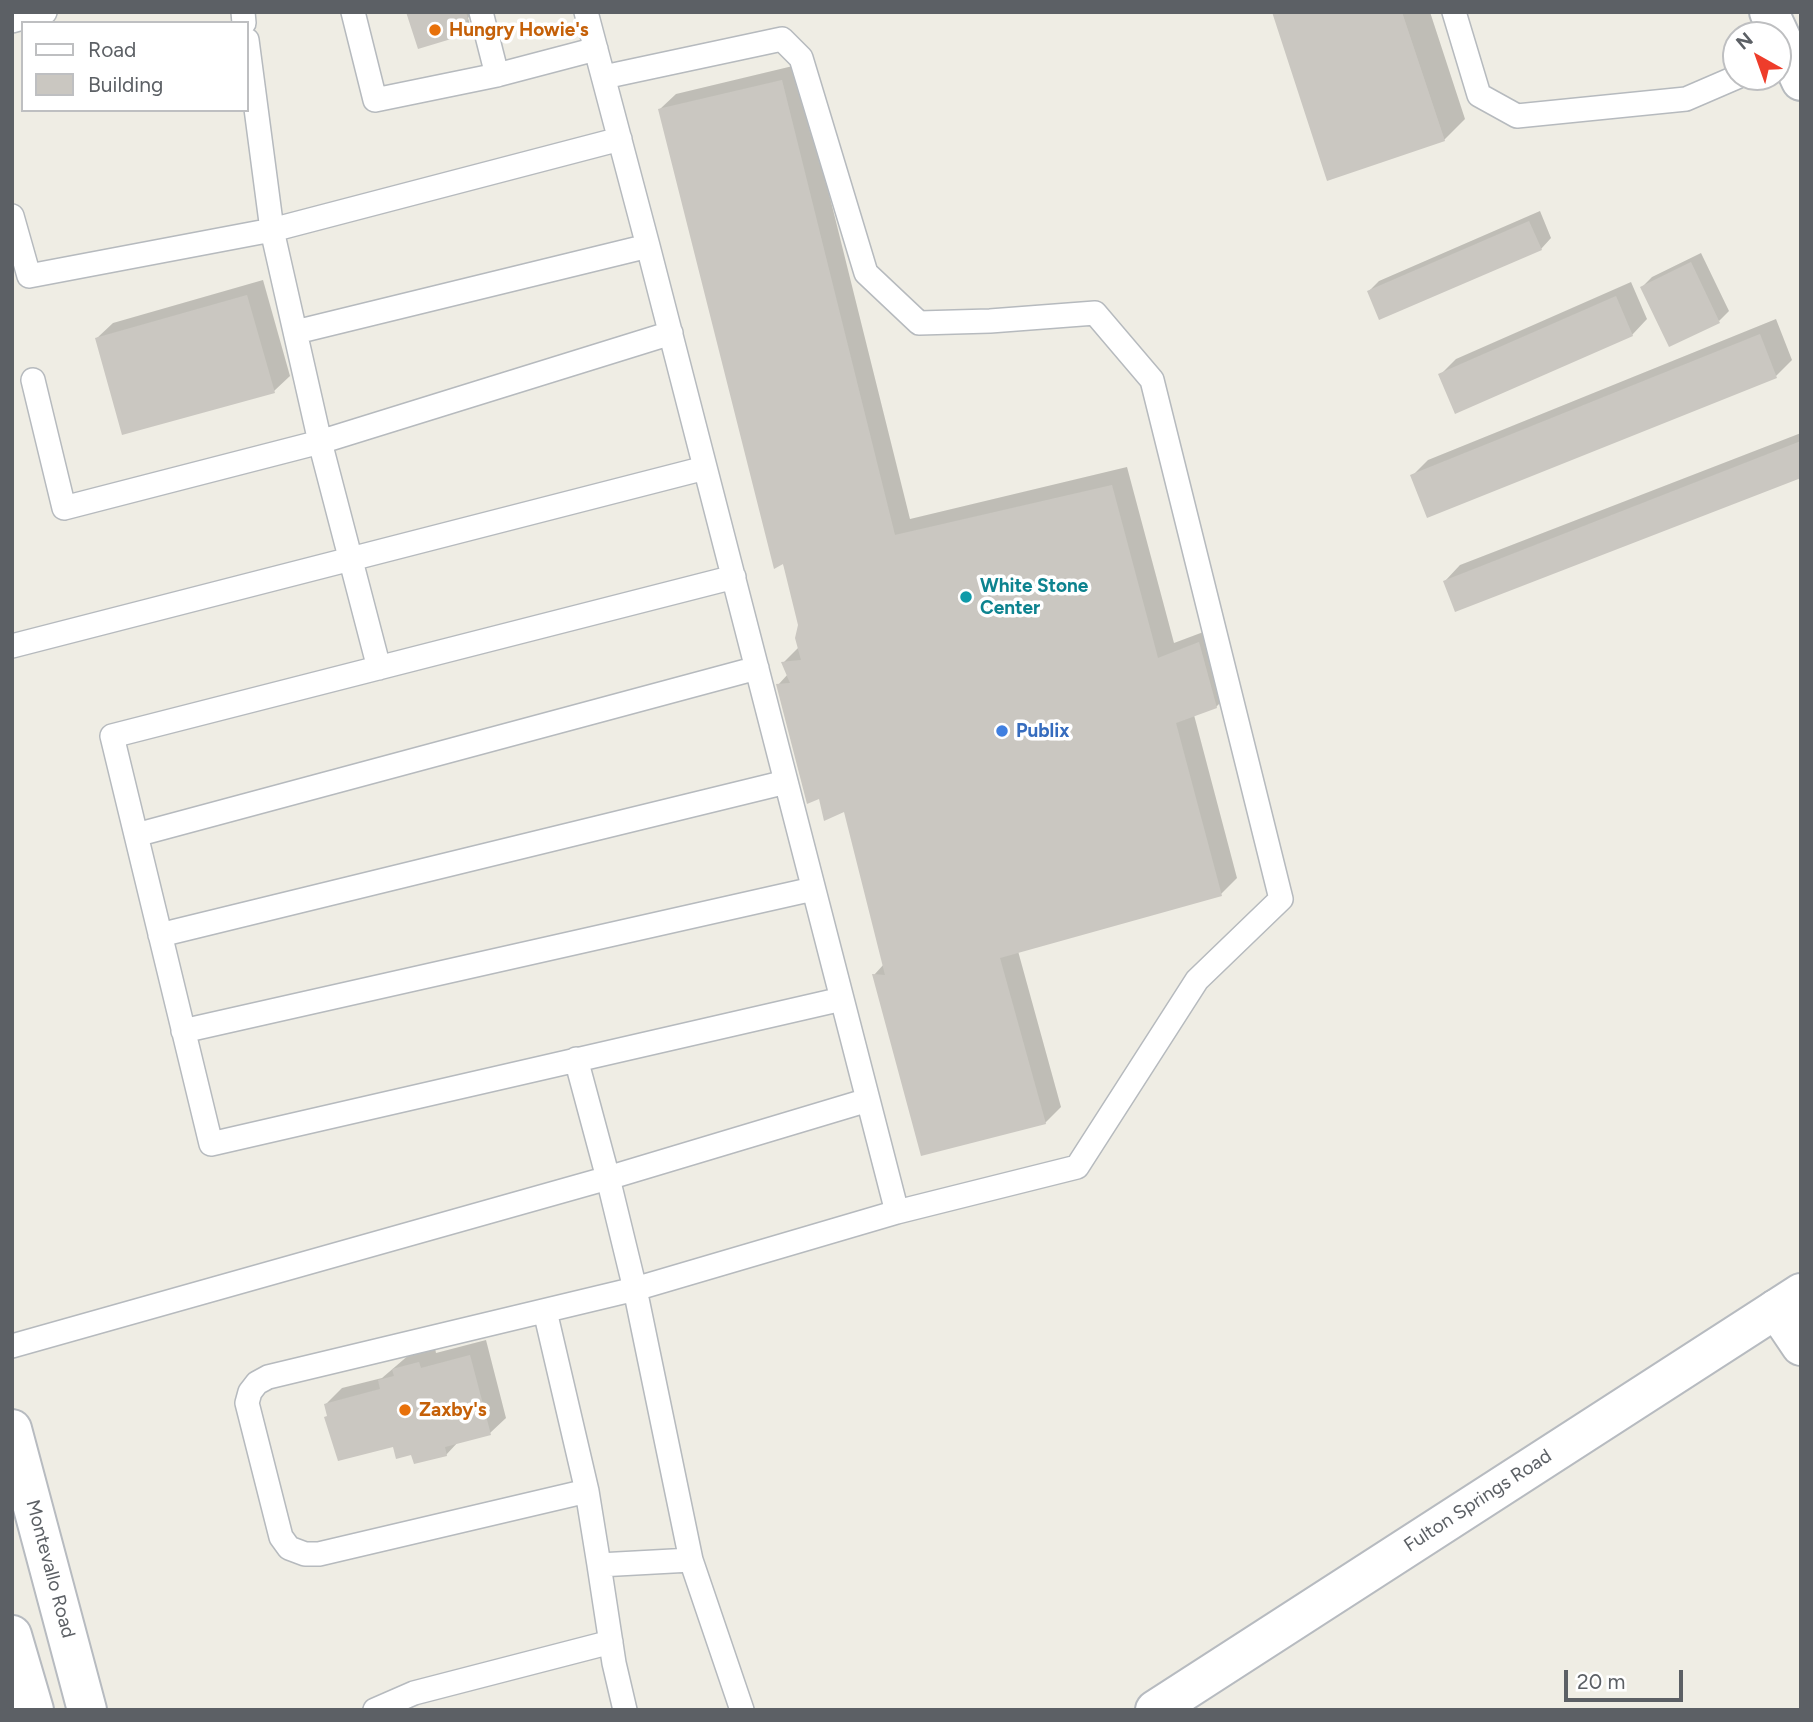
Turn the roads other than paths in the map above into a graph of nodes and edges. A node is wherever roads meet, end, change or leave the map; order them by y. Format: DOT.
graph roads {
  1 [pos="45,12"];
  2 [pos="353,12"];
  3 [pos="481,12"];
  4 [pos="586,12"];
  5 [pos="1454,12"];
  6 [pos="12,22"];
  7 [pos="248,48"];
  8 [pos="596,49"];
  9 [pos="496,75"];
  10 [pos="604,77"];
  11 [pos="1722,83"];
  12 [pos="621,139"];
  13 [pos="12,216"];
  14 [pos="272,230"];
  15 [pos="648,246"];
  16 [pos="296,332"];
  17 [pos="670,333"];
  18 [pos="33,380"];
  19 [pos="320,442"];
  20 [pos="705,467"];
  21 [pos="352,559"];
  22 [pos="734,577"];
  23 [pos="12,646"];
  24 [pos="757,667"];
  25 [pos="379,668"];
  26 [pos="786,782"];
  27 [pos="136,835"];
  28 [pos="813,889"];
  29 [pos="160,935"];
  30 [pos="842,999"];
  31 [pos="184,1031"];
  32 [pos="576,1059"];
  33 [pos="868,1100"];
  34 [pos="608,1178"];
  35 [pos="897,1212"];
  36 [pos="635,1289"];
  37 [pos="1788,1301"];
  38 [pos="545,1311"];
  39 [pos="12,1346"];
  40 [pos="1801,1346"];
  41 [pos="12,1429"];
  42 [pos="587,1491"];
  43 [pos="691,1560"];
  44 [pos="599,1565"];
  45 [pos="12,1635"];
  46 [pos="611,1642"];
  47 [pos="34,1710"];
  48 [pos="88,1710"];
  49 [pos="375,1710"];
  50 [pos="625,1710"];
  51 [pos="742,1710"];
  52 [pos="1155,1710"];
  1 -- 6 [label="lane"];
  2 -- 9 [label="lane"];
  3 -- 9 [label="lane"];
  4 -- 8 [label="lane"];
  5 -- 11 [label="lane"];
  7 -- 14 [label="lane"];
  8 -- 9 [label="lane"];
  8 -- 10 [label="lane"];
  10 -- 12 [label="lane"];
  10 -- 35 [label="lane"];
  12 -- 14 [label="lane"];
  12 -- 15 [label="lane"];
  13 -- 14 [label="lane"];
  14 -- 16 [label="lane"];
  15 -- 16 [label="lane"];
  15 -- 17 [label="lane"];
  16 -- 19 [label="lane"];
  17 -- 19 [label="lane"];
  17 -- 20 [label="lane"];
  18 -- 19 [label="lane"];
  19 -- 21 [label="lane"];
  20 -- 21 [label="lane"];
  20 -- 22 [label="lane"];
  21 -- 23 [label="lane"];
  21 -- 25 [label="lane"];
  22 -- 24 [label="lane"];
  22 -- 25 [label="lane"];
  24 -- 26 [label="lane"];
  24 -- 27 [label="lane"];
  25 -- 27 [label="lane"];
  26 -- 28 [label="lane"];
  26 -- 29 [label="lane"];
  27 -- 29 [label="lane"];
  28 -- 30 [label="lane"];
  28 -- 31 [label="lane"];
  29 -- 31 [label="lane"];
  30 -- 32 [label="lane"];
  30 -- 33 [label="lane"];
  31 -- 32 [label="lane"];
  32 -- 34 [label="lane"];
  33 -- 34 [label="lane"];
  33 -- 35 [label="lane"];
  34 -- 36 [label="lane"];
  34 -- 39 [label="lane"];
  35 -- 36 [label="lane"];
  36 -- 38 [label="lane"];
  36 -- 43 [label="lane"];
  37 -- 40 [label="street"];
  37 -- 52 [label="street, Fulton Springs Road"];
  38 -- 42 [label="lane"];
  38 -- 42 [label="lane"];
  41 -- 48 [label="street, Montevallo Road"];
  42 -- 44 [label="lane"];
  43 -- 44 [label="lane"];
  43 -- 51 [label="lane"];
  44 -- 46 [label="lane"];
  45 -- 47 [label="street"];
  46 -- 49 [label="lane"];
  46 -- 50 [label="lane"];
}
